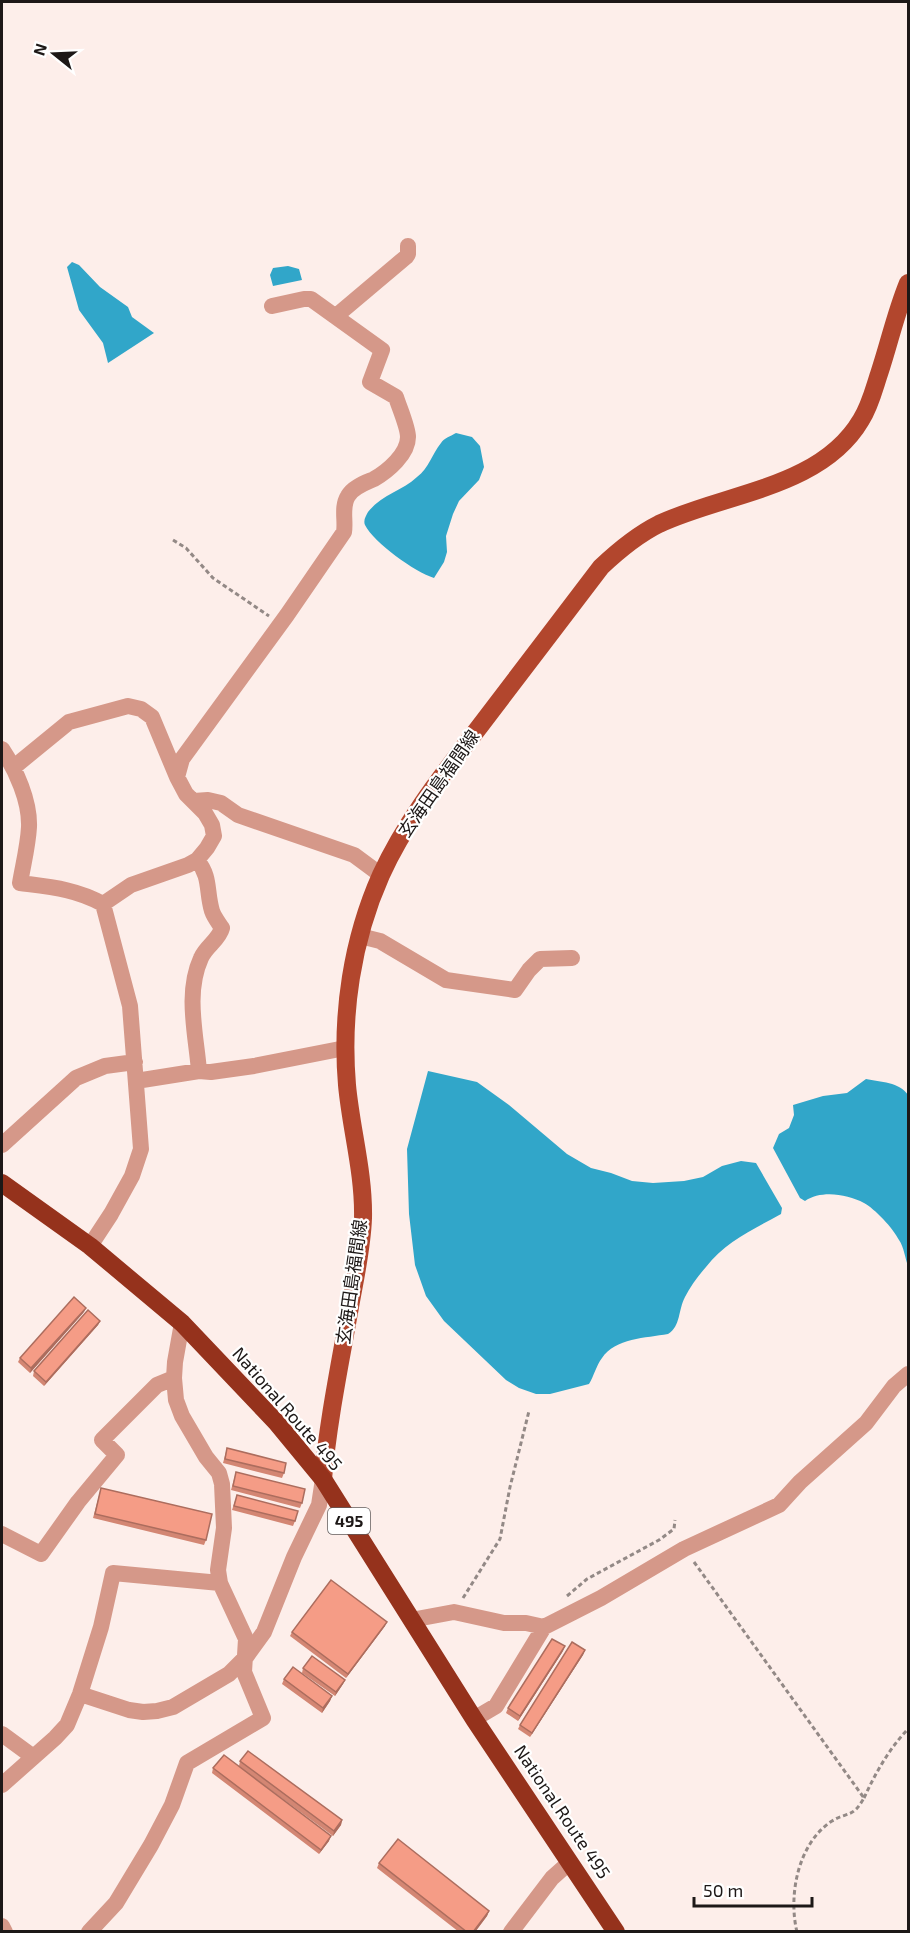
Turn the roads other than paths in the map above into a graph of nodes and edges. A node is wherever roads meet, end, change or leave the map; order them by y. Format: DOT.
graph roads {
  1 [pos="408,246"];
  2 [pos="909,283"];
  3 [pos="272,306"];
  4 [pos="336,316"];
  5 [pos="2,749"];
  6 [pos="14,767"];
  7 [pos="177,777"];
  8 [pos="194,801"];
  9 [pos="197,860"];
  10 [pos="381,875"];
  11 [pos="103,904"];
  12 [pos="360,936"];
  13 [pos="572,958"];
  14 [pos="345,1048"];
  15 [pos="135,1062"];
  16 [pos="199,1071"];
  17 [pos="136,1081"];
  18 [pos="2,1145"];
  19 [pos="2,1183"];
  20 [pos="90,1246"];
  21 [pos="182,1323"];
  22 [pos="909,1374"];
  23 [pos="174,1378"];
  24 [pos="323,1479"];
  25 [pos="2,1534"];
  26 [pos="220,1583"];
  27 [pos="411,1620"];
  28 [pos="544,1627"];
  29 [pos="246,1657"];
  30 [pos="80,1694"];
  31 [pos="474,1719"];
  32 [pos="2,1734"];
  33 [pos="33,1756"];
  34 [pos="2,1785"];
  35 [pos="570,1862"];
  36 [pos="2,1926"];
  37 [pos="5,1932"];
  38 [pos="89,1932"];
  39 [pos="511,1932"];
  40 [pos="616,1932"];
  1 -- 4 [label="street"];
  2 -- 10 [label="main road, 玄海田島福間線"];
  3 -- 4 [label="street"];
  4 -- 7 [label="street"];
  5 -- 6 [label="street"];
  6 -- 7 [label="street"];
  6 -- 11 [label="street"];
  7 -- 8 [label="street"];
  8 -- 9 [label="street"];
  8 -- 10 [label="street"];
  9 -- 11 [label="street"];
  9 -- 16 [label="street"];
  10 -- 12 [label="main road, 玄海田島福間線"];
  11 -- 15 [label="street"];
  12 -- 13 [label="street"];
  12 -- 14 [label="main road, 玄海田島福間線"];
  14 -- 16 [label="street"];
  14 -- 24 [label="main road, 玄海田島福間線"];
  15 -- 17 [label="street"];
  15 -- 18 [label="street"];
  16 -- 17 [label="street"];
  17 -- 20 [label="street"];
  19 -- 20 [label="highway, National Route 495 / 495"];
  20 -- 21 [label="highway, National Route 495 / 495"];
  21 -- 23 [label="street"];
  21 -- 24 [label="highway, National Route 495 / 495"];
  22 -- 28 [label="street"];
  23 -- 25 [label="street"];
  23 -- 26 [label="street"];
  24 -- 27 [label="highway, National Route 495 / 495"];
  24 -- 29 [label="street"];
  26 -- 29 [label="street"];
  26 -- 30 [label="street"];
  27 -- 28 [label="street"];
  27 -- 31 [label="highway, National Route 495 / 495"];
  28 -- 31 [label="street"];
  29 -- 30 [label="street"];
  29 -- 38 [label="street"];
  30 -- 33 [label="street"];
  31 -- 35 [label="highway, National Route 495 / 495"];
  32 -- 33 [label="street"];
  33 -- 34 [label="street"];
  35 -- 39 [label="street"];
  35 -- 40 [label="highway, National Route 495 / 495"];
  36 -- 37 [label="street"];
}
